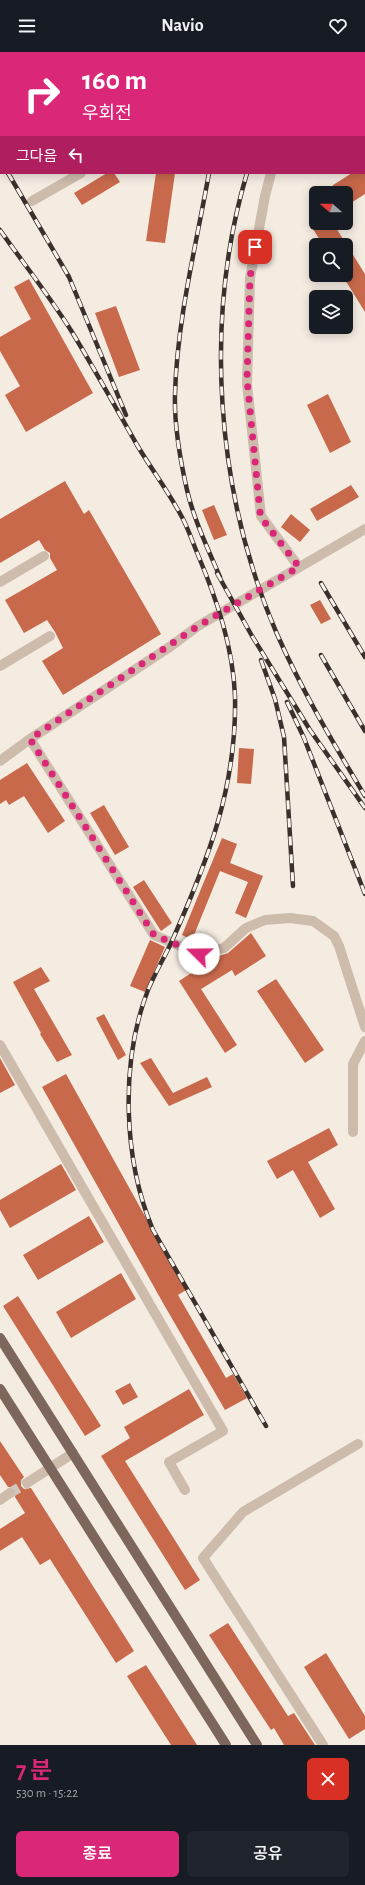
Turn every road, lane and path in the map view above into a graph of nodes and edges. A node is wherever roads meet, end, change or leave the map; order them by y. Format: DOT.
graph roads {
  1 [pos="79,174"];
  2 [pos="271,174"];
  3 [pos="32,201"];
  4 [pos="365,529"];
  5 [pos="44,556"];
  6 [pos="299,567"];
  7 [pos="0,582"];
  8 [pos="50,636"];
  9 [pos="0,666"];
  10 [pos="30,739"];
  11 [pos="0,761"];
  12 [pos="365,1027"];
  13 [pos="365,1041"];
  14 [pos="0,1045"];
  15 [pos="353,1132"];
  16 [pos="0,1338"];
  17 [pos="0,1389"];
  18 [pos="358,1444"];
  19 [pos="73,1453"];
  20 [pos="51,1467"];
  21 [pos="27,1483"];
  22 [pos="185,1490"];
  23 [pos="10,1493"];
  24 [pos="0,1500"];
  25 [pos="226,1745"];
  26 [pos="257,1745"];
  27 [pos="323,1745"];
  1 -- 3 [label="street"];
  2 -- 6 [label="street"];
  4 -- 6 [label="street"];
  5 -- 7 [label="street"];
  6 -- 10 [label="street"];
  8 -- 9 [label="street"];
  10 -- 11 [label="street"];
  10 -- 12 [label="street"];
  13 -- 15 [label="street"];
  14 -- 22 [label="street"];
  16 -- 19 [label="main road"];
  17 -- 20 [label="main road"];
  18 -- 27 [label="street"];
  19 -- 20 [label="street"];
  19 -- 26 [label="main road"];
  20 -- 21 [label="street"];
  20 -- 25 [label="main road"];
  23 -- 24 [label="street"];
}
